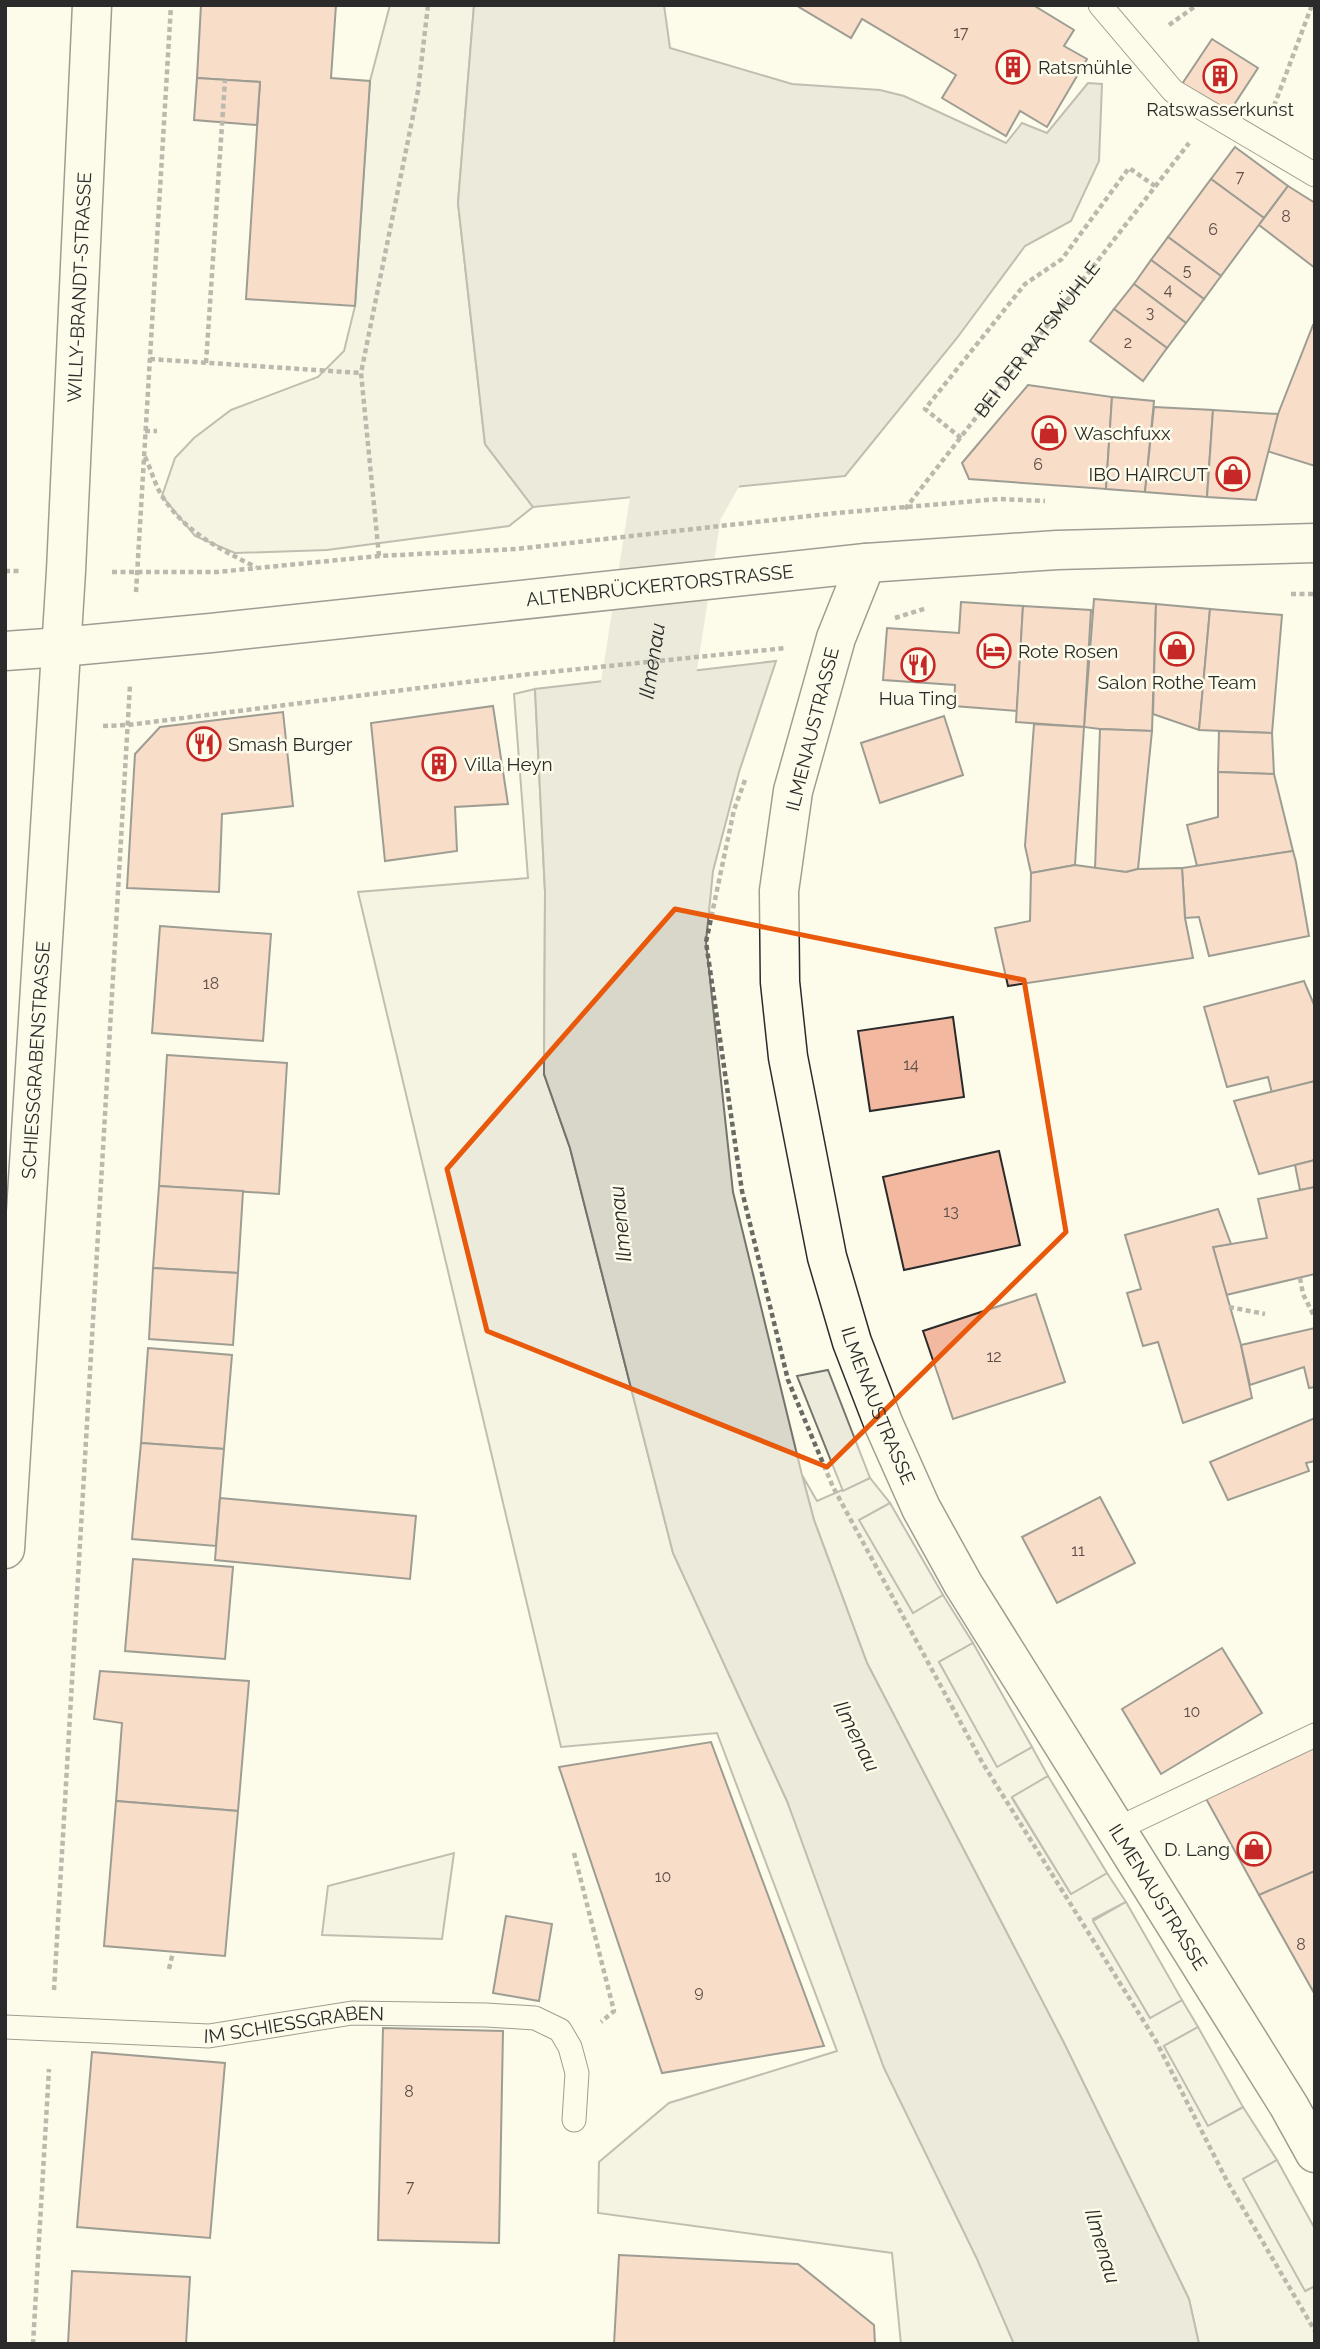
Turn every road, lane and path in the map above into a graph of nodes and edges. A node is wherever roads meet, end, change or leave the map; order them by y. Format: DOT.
graph roads {
  1 [pos="92,5"];
  2 [pos="171,5"];
  3 [pos="428,5"];
  4 [pos="1100,5"];
  5 [pos="1312,5"];
  6 [pos="225,79"];
  7 [pos="1211,114"];
  8 [pos="1259,143"];
  9 [pos="1315,175"];
  10 [pos="1155,186"];
  11 [pos="150,359"];
  12 [pos="206,363"];
  13 [pos="361,373"];
  14 [pos="145,431"];
  15 [pos="157,431"];
  16 [pos="961,438"];
  17 [pos="144,453"];
  18 [pos="836,513"];
  19 [pos="1315,544"];
  20 [pos="379,556"];
  21 [pos="866,563"];
  22 [pos="257,568"];
  23 [pos="66,571"];
  24 [pos="1287,594"];
  25 [pos="1315,594"];
  26 [pos="931,606"];
  27 [pos="836,638"];
  28 [pos="61,647"];
  29 [pos="5,652"];
  30 [pos="1300,1278"];
  31 [pos="1229,1307"];
  32 [pos="1265,1314"];
  33 [pos="1315,1318"];
  34 [pos="5,1549"];
  35 [pos="1315,1735"];
  36 [pos="1117,1829"];
  37 [pos="574,1853"];
  38 [pos="173,1952"];
  39 [pos="169,1969"];
  40 [pos="5,2027"];
  41 [pos="51,2029"];
  42 [pos="570,2047"];
  43 [pos="574,2120"];
  44 [pos="1315,2153"];
  45 [pos="33,2344"];
  1 -- 23 [label="street, WILLY-BRANDT-STRASSE"];
  2 -- 11 [label="path"];
  3 -- 13 [label="path"];
  4 -- 7 [label="lane"];
  5 -- 8 [label="path"];
  6 -- 12 [label="path"];
  7 -- 8 [label="lane"];
  7 -- 10 [label="path, BEI DER RATSMÜHLE"];
  8 -- 9 [label="lane"];
  10 -- 16 [label="path, BEI DER RATSMÜHLE"];
  10 -- 16 [label="path"];
  11 -- 12 [label="path"];
  11 -- 14 [label="path"];
  12 -- 13 [label="path"];
  13 -- 20 [label="path"];
  14 -- 15 [label="path"];
  14 -- 17 [label="path"];
  16 -- 21 [label="path, BEI DER RATSMÜHLE"];
  17 -- 22 [label="path"];
  17 -- 22 [label="path"];
  18 -- 20 [label="path"];
  19 -- 21 [label="street, ALTENBRÜCKERTORSTRASSE"];
  20 -- 22 [label="path"];
  21 -- 27 [label="street, ILMENAUSTRASSE"];
  21 -- 28 [label="street, ALTENBRÜCKERTORSTRASSE"];
  23 -- 28 [label="street, SCHIESSGRABENSTRASSE"];
  24 -- 25 [label="path"];
  26 -- 27 [label="path"];
  27 -- 36 [label="street, ILMENAUSTRASSE"];
  27 -- 41 [label="path"];
  28 -- 29 [label="street, ALTENBRÜCKERTORSTRASSE"];
  28 -- 34 [label="street, SCHIESSGRABENSTRASSE"];
  30 -- 33 [label="path"];
  31 -- 32 [label="path"];
  35 -- 36 [label="lane"];
  36 -- 44 [label="street, ILMENAUSTRASSE"];
  37 -- 42 [label="path"];
  38 -- 39 [label="path"];
  40 -- 41 [label="lane, IM SCHIESSGRABEN"];
  41 -- 42 [label="lane, IM SCHIESSGRABEN"];
  41 -- 45 [label="path"];
  42 -- 43 [label="lane"];
}
